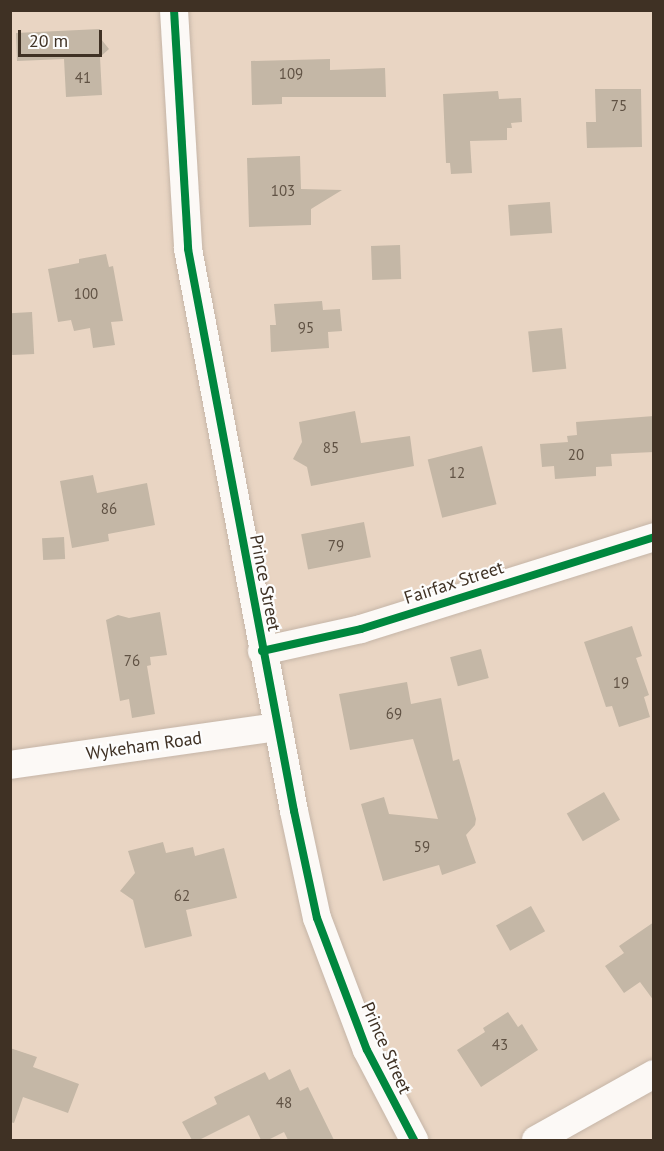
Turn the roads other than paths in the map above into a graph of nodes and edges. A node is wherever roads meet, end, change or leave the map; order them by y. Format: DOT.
graph roads {
  1 [pos="174,10"];
  2 [pos="654,537"];
  3 [pos="262,651"];
  4 [pos="278,727"];
  5 [pos="10,765"];
  6 [pos="654,1074"];
  7 [pos="414,1140"];
  8 [pos="536,1140"];
  1 -- 3 [label="street, Prince Street"];
  2 -- 3 [label="street, Fairfax Street"];
  3 -- 4 [label="street, Prince Street"];
  4 -- 5 [label="street, Wykeham Road"];
  4 -- 7 [label="street, Prince Street"];
  6 -- 8 [label="street"];
}
